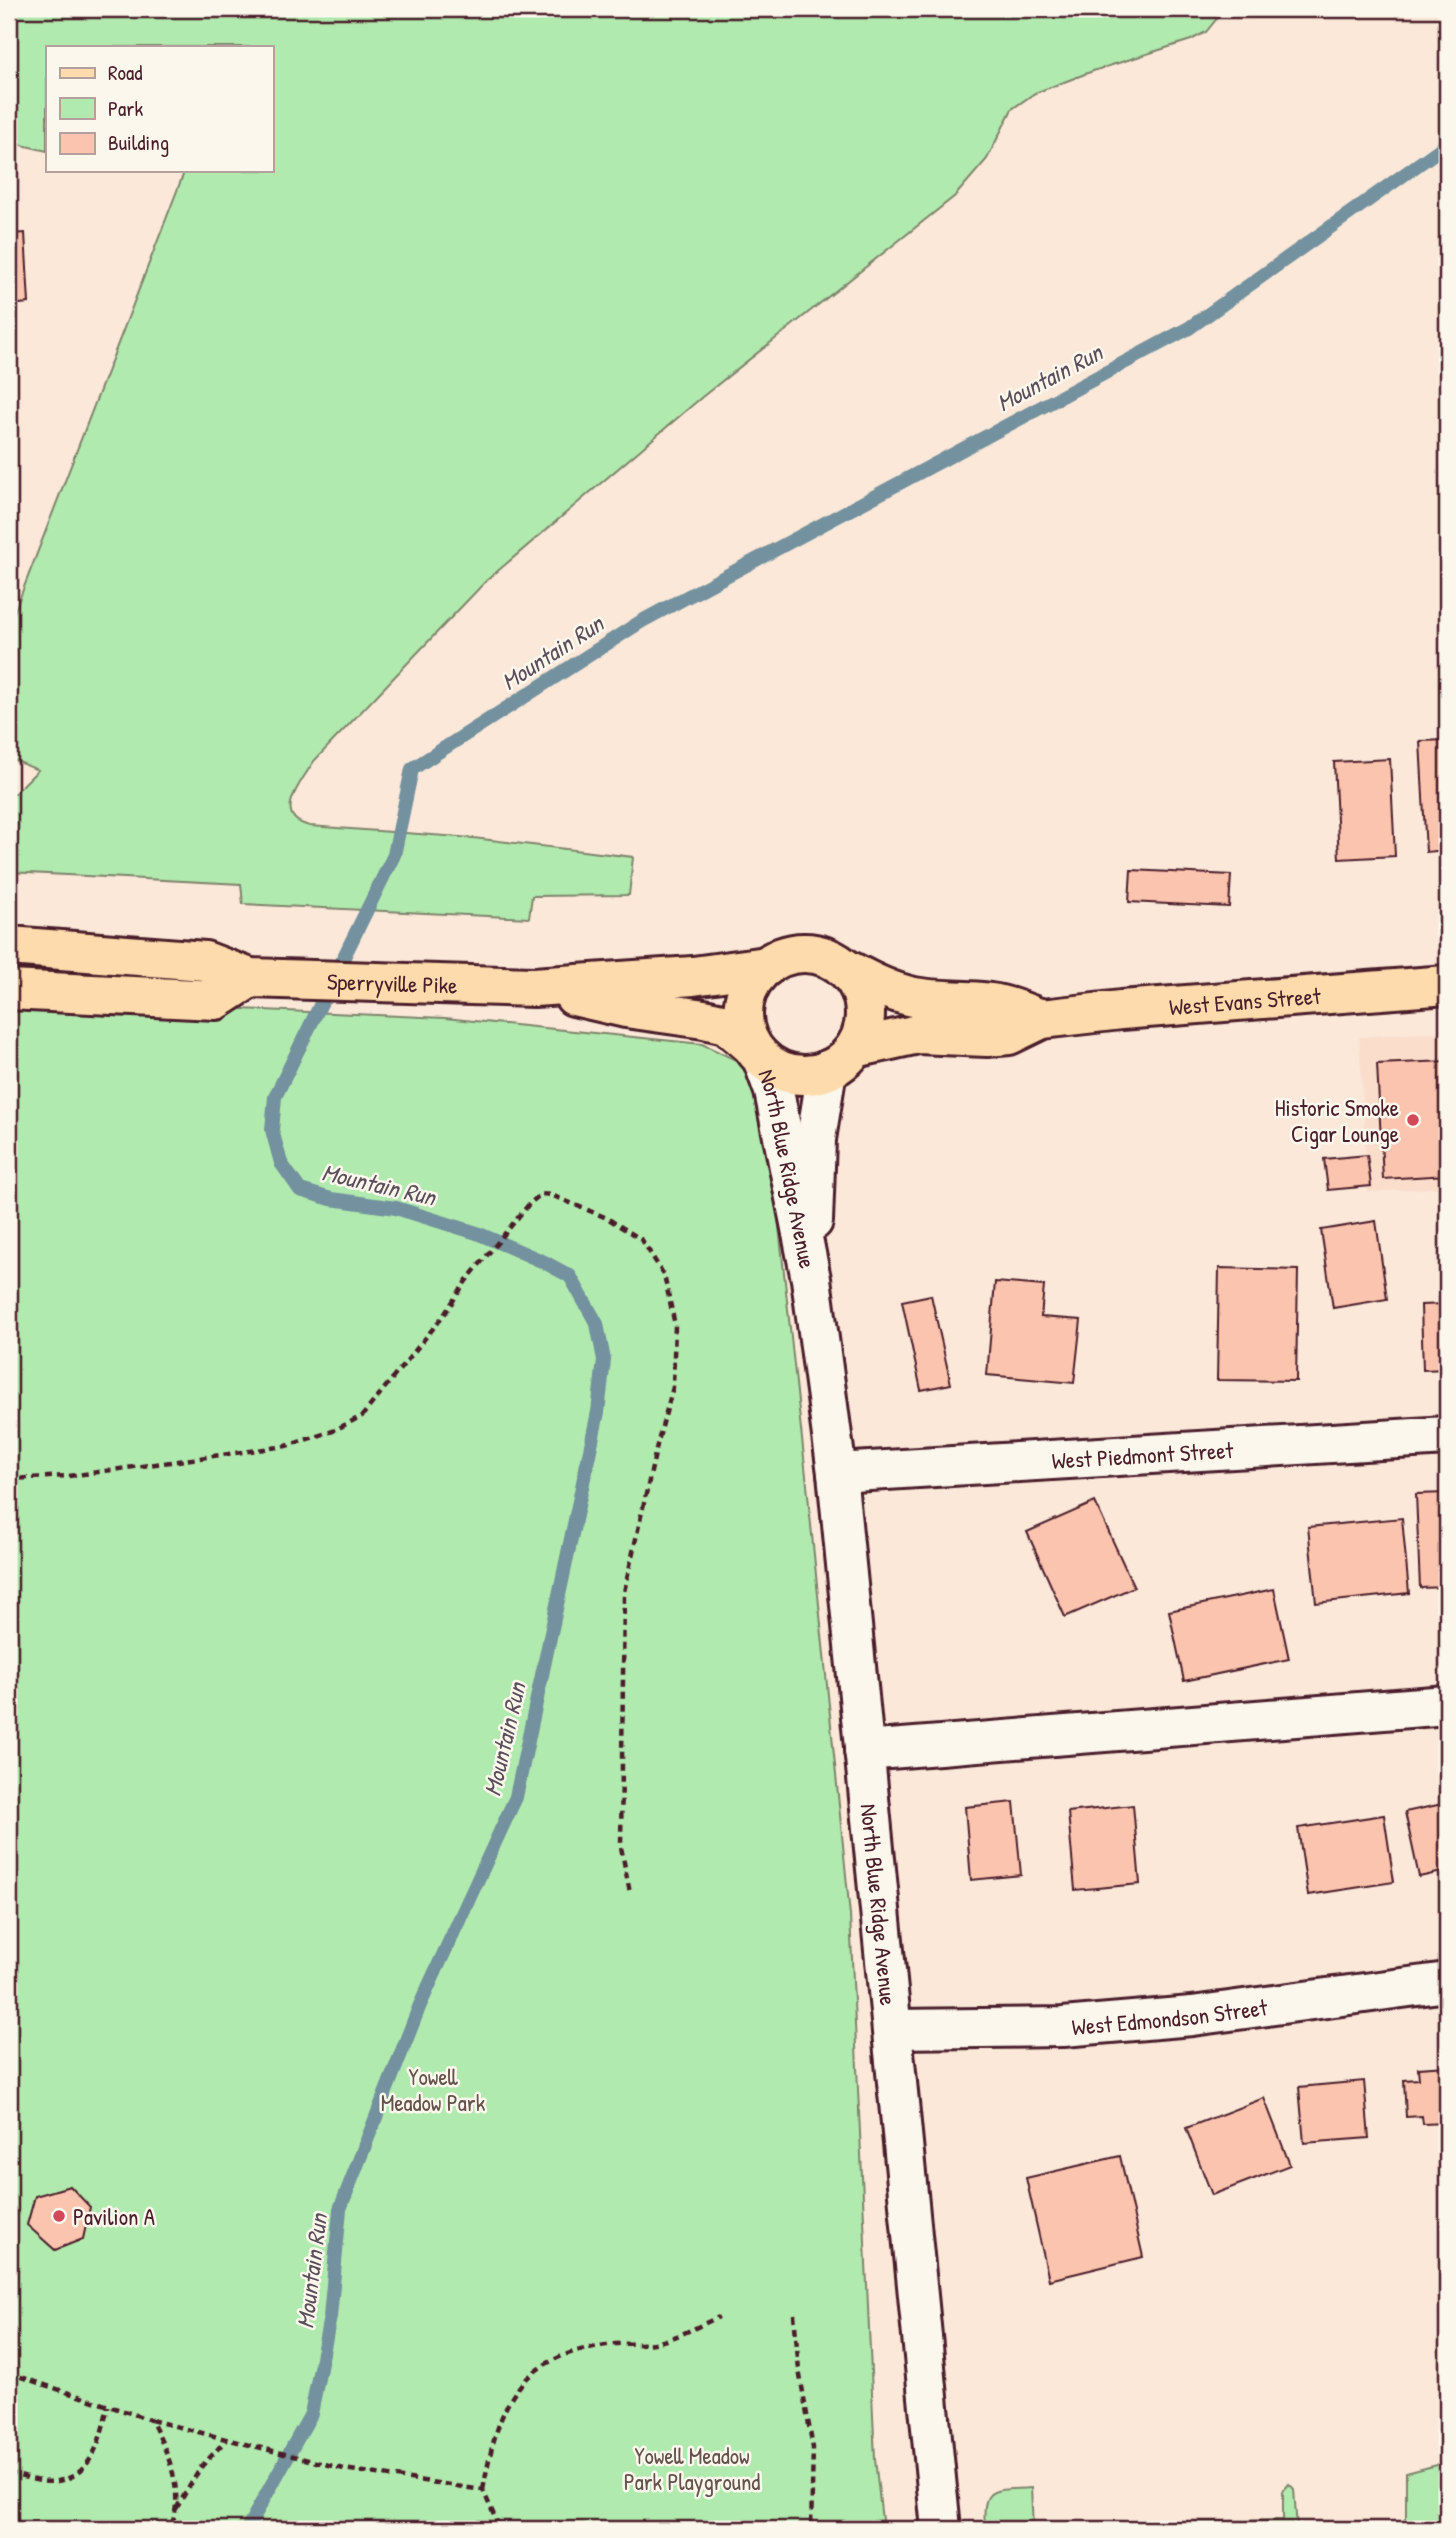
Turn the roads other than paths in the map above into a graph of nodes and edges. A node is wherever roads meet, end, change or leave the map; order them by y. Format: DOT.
graph roads {
  1 [pos="9,946"];
  2 [pos="767,966"];
  3 [pos="844,968"];
  4 [pos="250,978"];
  5 [pos="1447,985"];
  6 [pos="534,987"];
  7 [pos="9,990"];
  8 [pos="1042,1020"];
  9 [pos="757,1052"];
  10 [pos="841,1059"];
  11 [pos="811,1279"];
  12 [pos="1447,1436"];
  13 [pos="837,1473"];
  14 [pos="1447,1705"];
  15 [pos="864,1751"];
  16 [pos="1447,1982"];
  17 [pos="892,2029"];
  18 [pos="941,2529"];
  1 -- 4 [label="main road, Sperryville Pike"];
  2 -- 3 [label="main road"];
  2 -- 6 [label="main road, Sperryville Pike"];
  2 -- 9 [label="main road"];
  3 -- 8 [label="main road"];
  3 -- 10 [label="main road"];
  4 -- 6 [label="main road, Sperryville Pike"];
  4 -- 7 [label="main road"];
  5 -- 8 [label="main road, West Evans Street"];
  6 -- 9 [label="main road, Sperryville Pike"];
  8 -- 10 [label="main road, West Evans Street"];
  9 -- 10 [label="main road"];
  9 -- 11 [label="street, North Blue Ridge Avenue"];
  10 -- 11 [label="street, North Blue Ridge Avenue"];
  11 -- 13 [label="street, North Blue Ridge Avenue"];
  12 -- 13 [label="street, West Piedmont Street"];
  13 -- 15 [label="street, North Blue Ridge Avenue"];
  14 -- 15 [label="street"];
  15 -- 17 [label="street, North Blue Ridge Avenue"];
  16 -- 17 [label="street, West Edmondson Street"];
  17 -- 18 [label="street, North Blue Ridge Avenue"];
}
